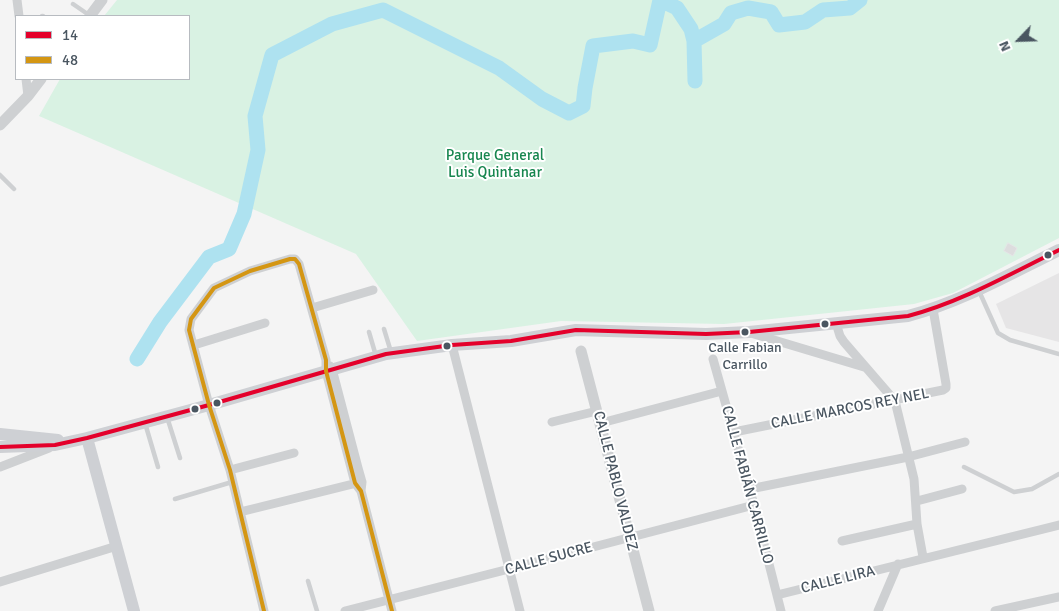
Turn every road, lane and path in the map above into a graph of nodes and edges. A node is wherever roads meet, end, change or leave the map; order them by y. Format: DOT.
graph roads {
  1 [pos="17,0"];
  2 [pos="102,0"];
  3 [pos="73,4"];
  4 [pos="19,15"];
  5 [pos="89,15"];
  6 [pos="91,15"];
  7 [pos="26,80"];
  8 [pos="40,80"];
  9 [pos="28,96"];
  10 [pos="0,125"];
  11 [pos="0,175"];
  12 [pos="14,189"];
  13 [pos="1059,250"];
  14 [pos="373,290"];
  15 [pos="978,290"];
  16 [pos="312,308"];
  17 [pos="933,309"];
  18 [pos="265,323"];
  19 [pos="836,323"];
  20 [pos="384,329"];
  21 [pos="369,332"];
  22 [pos="749,332"];
  23 [pos="452,345"];
  24 [pos="194,346"];
  25 [pos="581,351"];
  26 [pos="391,354"];
  27 [pos="1059,354"];
  28 [pos="376,357"];
  29 [pos="713,359"];
  30 [pos="328,367"];
  31 [pos="864,367"];
  32 [pos="722,391"];
  33 [pos="895,401"];
  34 [pos="209,405"];
  35 [pos="597,411"];
  36 [pos="167,417"];
  37 [pos="552,422"];
  38 [pos="145,423"];
  39 [pos="600,423"];
  40 [pos="734,432"];
  41 [pos="0,434"];
  42 [pos="87,438"];
  43 [pos="966,442"];
  44 [pos="60,444"];
  45 [pos="0,447"];
  46 [pos="294,453"];
  47 [pos="908,456"];
  48 [pos="180,458"];
  49 [pos="0,467"];
  50 [pos="158,467"];
  51 [pos="964,467"];
  52 [pos="230,470"];
  53 [pos="1059,474"];
  54 [pos="232,482"];
  55 [pos="359,485"];
  56 [pos="750,489"];
  57 [pos="962,489"];
  58 [pos="175,499"];
  59 [pos="916,500"];
  60 [pos="754,505"];
  61 [pos="240,512"];
  62 [pos="917,524"];
  63 [pos="1059,524"];
  64 [pos="629,538"];
  65 [pos="842,541"];
  66 [pos="117,546"];
  67 [pos="923,557"];
  68 [pos="898,564"];
  69 [pos="509,570"];
  70 [pos="0,582"];
  71 [pos="308,582"];
  72 [pos="777,595"];
  73 [pos="1059,597"];
  74 [pos="390,600"];
  75 [pos="650,609"];
  76 [pos="134,611"];
  77 [pos="264,611"];
  78 [pos="317,611"];
  79 [pos="345,611"];
  80 [pos="392,611"];
  81 [pos="520,611"];
  82 [pos="781,611"];
  83 [pos="878,611"];
  84 [pos="996,611"];
  1 -- 4 [label="street"];
  2 -- 6 [label="street"];
  3 -- 5 [label="lane"];
  7 -- 9 [label="street"];
  8 -- 9 [label="street"];
  9 -- 10 [label="street"];
  11 -- 12 [label="lane"];
  13 -- 15 [label="main road"];
  14 -- 16 [label="street"];
  15 -- 17 [label="main road"];
  15 -- 27 [label="lane"];
  16 -- 24 [label="street"];
  16 -- 30 [label="street"];
  17 -- 19 [label="main road"];
  17 -- 33 [label="street, CALLE MARCOS REY NEL"];
  18 -- 24 [label="street"];
  19 -- 22 [label="main road"];
  19 -- 31 [label="street"];
  20 -- 26 [label="lane"];
  21 -- 28 [label="lane"];
  22 -- 23 [label="main road"];
  22 -- 31 [label="street"];
  23 -- 26 [label="main road"];
  23 -- 69 [label="street"];
  24 -- 34 [label="street"];
  25 -- 35 [label="street, CALLE PABLO VALDEZ"];
  26 -- 28 [label="main road"];
  28 -- 30 [label="main road"];
  29 -- 32 [label="street, CALLE FABIÁN CARRILLO"];
  30 -- 34 [label="main road"];
  30 -- 55 [label="street"];
  31 -- 33 [label="street"];
  32 -- 39 [label="street"];
  32 -- 40 [label="street, CALLE FABIÁN CARRILLO"];
  33 -- 40 [label="street, CALLE MARCOS REY NEL"];
  33 -- 47 [label="street"];
  34 -- 36 [label="main road"];
  34 -- 52 [label="street"];
  35 -- 37 [label="street"];
  35 -- 39 [label="street, CALLE PABLO VALDEZ"];
  36 -- 38 [label="main road"];
  36 -- 48 [label="lane"];
  38 -- 42 [label="main road"];
  38 -- 50 [label="lane"];
  39 -- 64 [label="street, CALLE PABLO VALDEZ"];
  40 -- 56 [label="street, CALLE FABIÁN CARRILLO"];
  41 -- 44 [label="main road"];
  42 -- 44 [label="main road"];
  42 -- 66 [label="main road"];
  43 -- 47 [label="street"];
  44 -- 45 [label="main road"];
  44 -- 49 [label="street"];
  46 -- 52 [label="street"];
  47 -- 56 [label="street"];
  47 -- 59 [label="street"];
  51 -- 53 [label="lane"];
  52 -- 54 [label="street"];
  54 -- 58 [label="lane"];
  54 -- 61 [label="street"];
  55 -- 61 [label="street"];
  55 -- 74 [label="street"];
  56 -- 60 [label="street, CALLE FABIÁN CARRILLO"];
  57 -- 59 [label="street"];
  59 -- 62 [label="street"];
  60 -- 64 [label="street, CALLE SUCRE"];
  60 -- 72 [label="street, CALLE FABIÁN CARRILLO"];
  61 -- 77 [label="street"];
  62 -- 65 [label="street"];
  62 -- 67 [label="street"];
  63 -- 67 [label="street, CALLE LIRA"];
  64 -- 69 [label="street, CALLE SUCRE"];
  64 -- 75 [label="street, CALLE PABLO VALDEZ"];
  66 -- 70 [label="street"];
  66 -- 76 [label="main road"];
  67 -- 68 [label="street, CALLE LIRA"];
  68 -- 72 [label="street, CALLE LIRA"];
  68 -- 83 [label="street"];
  69 -- 74 [label="street, CALLE SUCRE"];
  69 -- 81 [label="street"];
  71 -- 78 [label="lane"];
  72 -- 82 [label="street, CALLE FABIÁN CARRILLO"];
  73 -- 84 [label="street"];
  74 -- 79 [label="street, CALLE SUCRE"];
  74 -- 80 [label="street"];
}
